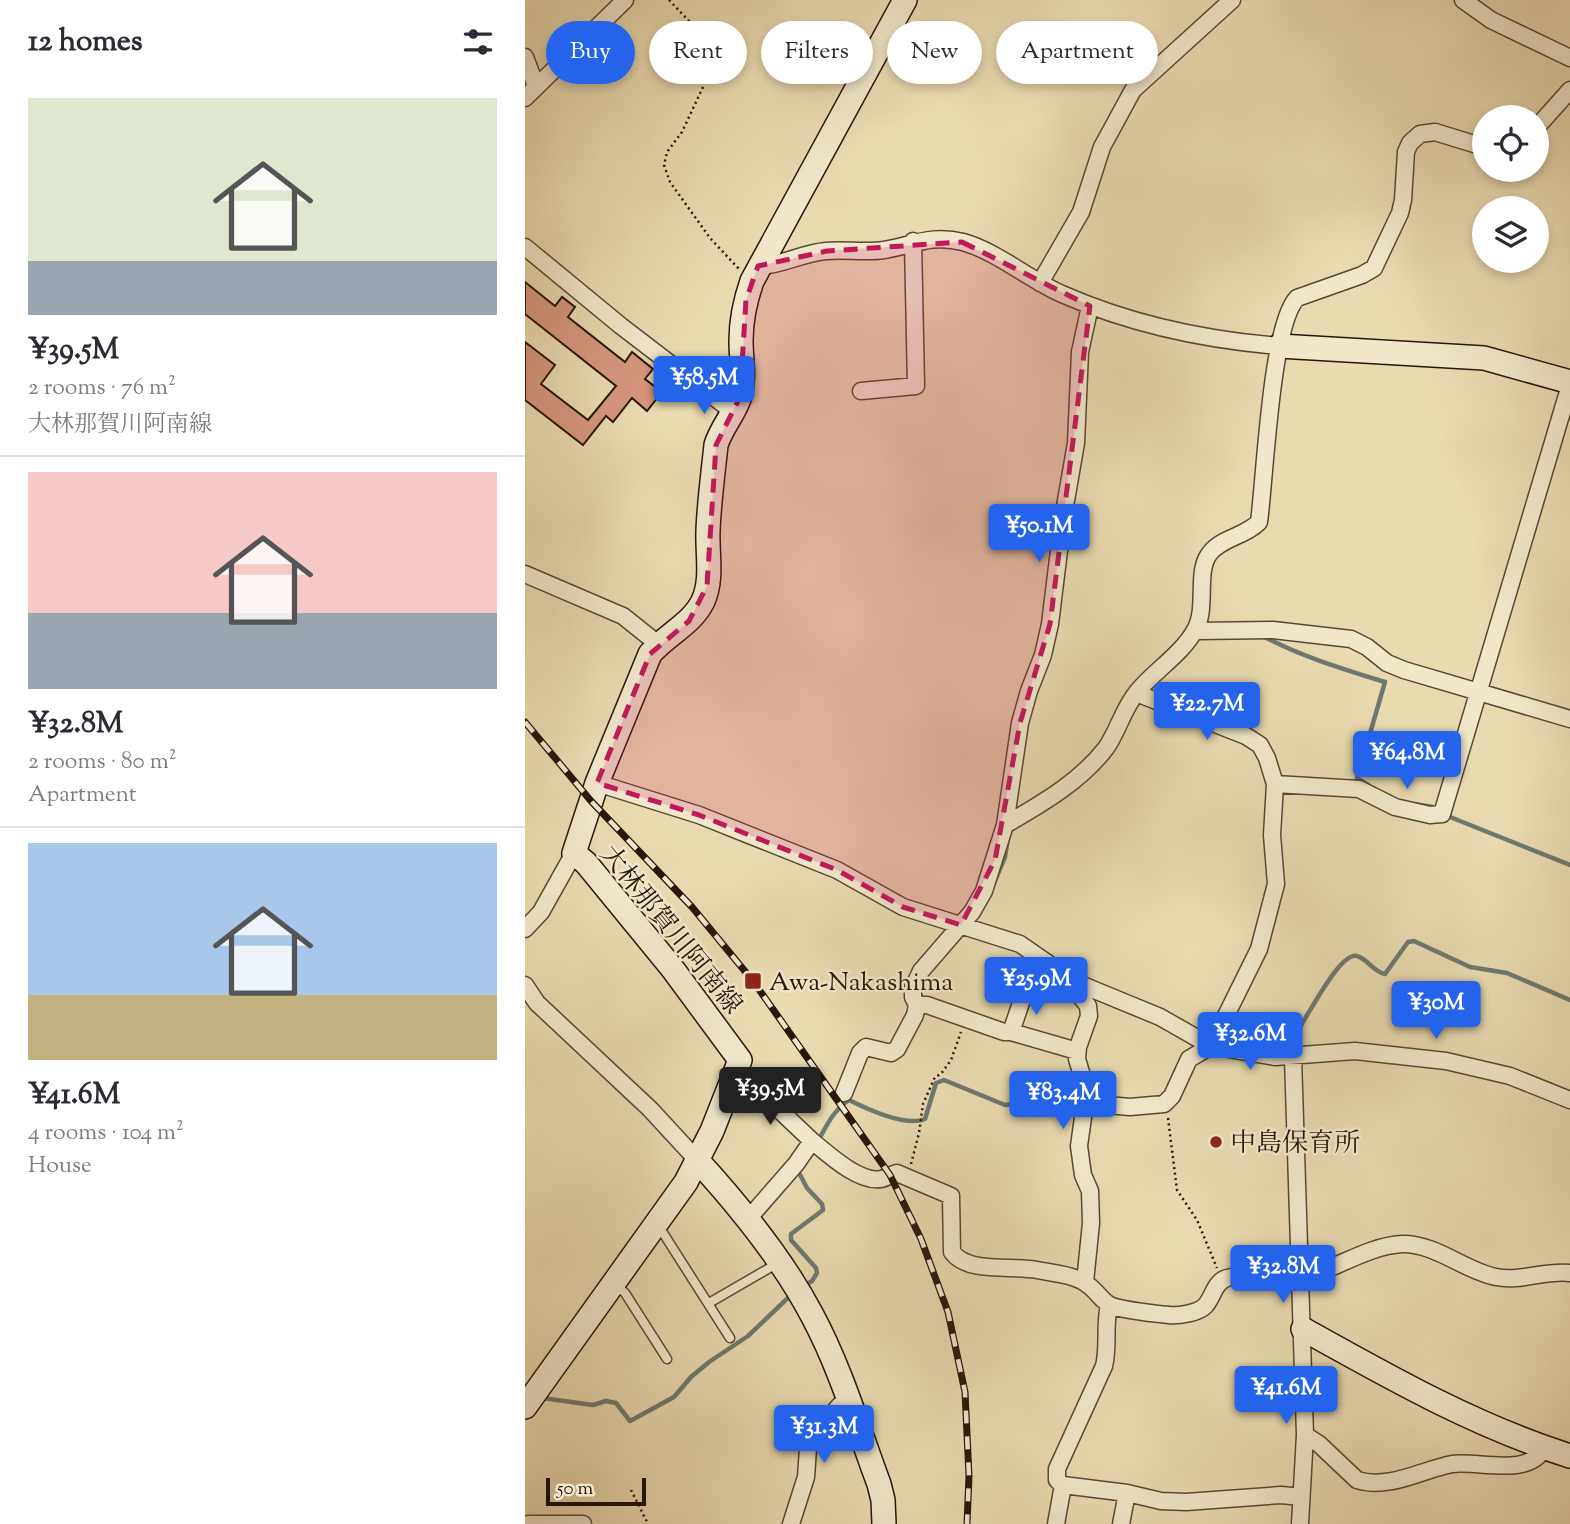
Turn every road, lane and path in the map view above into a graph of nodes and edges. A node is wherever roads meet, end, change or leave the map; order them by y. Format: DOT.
graph roads {
  1 [pos="625,0"];
  2 [pos="669,0"];
  3 [pos="905,0"];
  4 [pos="1231,0"];
  5 [pos="1463,0"];
  6 [pos="525,57"];
  7 [pos="1570,58"];
  8 [pos="1570,90"];
  9 [pos="531,92"];
  10 [pos="1549,114"];
  11 [pos="1472,143"];
  12 [pos="913,241"];
  13 [pos="525,247"];
  14 [pos="755,274"];
  15 [pos="1040,283"];
  16 [pos="1090,306"];
  17 [pos="1279,346"];
  18 [pos="1570,384"];
  19 [pos="862,391"];
  20 [pos="732,411"];
  21 [pos="525,574"];
  22 [pos="1195,631"];
  23 [pos="659,644"];
  24 [pos="1478,691"];
  25 [pos="1139,695"];
  26 [pos="1570,719"];
  27 [pos="597,783"];
  28 [pos="1275,784"];
  29 [pos="1005,825"];
  30 [pos="574,853"];
  31 [pos="961,925"];
  32 [pos="525,929"];
  33 [pos="1040,958"];
  34 [pos="1075,982"];
  35 [pos="525,985"];
  36 [pos="922,1005"];
  37 [pos="966,1018"];
  38 [pos="1011,1032"];
  39 [pos="1211,1045"];
  40 [pos="1077,1052"];
  41 [pos="1293,1058"];
  42 [pos="754,1086"];
  43 [pos="844,1094"];
  44 [pos="1570,1100"];
  45 [pos="1085,1103"];
  46 [pos="1164,1104"];
  47 [pos="814,1143"];
  48 [pos="698,1161"];
  49 [pos="907,1177"];
  50 [pos="747,1219"];
  51 [pos="656,1223"];
  52 [pos="778,1263"];
  53 [pos="1570,1273"];
  54 [pos="1300,1278"];
  55 [pos="1085,1282"];
  56 [pos="1220,1282"];
  57 [pos="613,1283"];
  58 [pos="709,1303"];
  59 [pos="1109,1305"];
  60 [pos="1303,1329"];
  61 [pos="730,1338"];
  62 [pos="667,1359"];
  63 [pos="848,1399"];
  64 [pos="525,1407"];
  65 [pos="1305,1435"];
  66 [pos="1544,1448"];
  67 [pos="1570,1456"];
  68 [pos="1063,1485"];
  69 [pos="631,1490"];
  70 [pos="1127,1493"];
  71 [pos="1301,1497"];
  72 [pos="529,1524"];
  73 [pos="583,1524"];
  74 [pos="648,1524"];
  75 [pos="791,1524"];
  76 [pos="884,1524"];
  77 [pos="1056,1524"];
  78 [pos="1121,1524"];
  79 [pos="1300,1524"];
  1 -- 9 [label="street"];
  2 -- 14 [label="path"];
  3 -- 14 [label="main road, 大林那賀川阿南線"];
  4 -- 15 [label="street"];
  5 -- 7 [label="street"];
  6 -- 9 [label="street"];
  8 -- 10 [label="street"];
  11 -- 17 [label="street"];
  12 -- 14 [label="street"];
  12 -- 15 [label="street"];
  12 -- 19 [label="street"];
  13 -- 20 [label="street"];
  14 -- 20 [label="main road, 大林那賀川阿南線"];
  15 -- 16 [label="street"];
  16 -- 17 [label="street"];
  16 -- 29 [label="street"];
  17 -- 18 [label="main road"];
  17 -- 22 [label="street"];
  18 -- 24 [label="street"];
  20 -- 23 [label="main road, 大林那賀川阿南線"];
  21 -- 23 [label="street"];
  22 -- 24 [label="street"];
  22 -- 25 [label="street"];
  23 -- 27 [label="main road, 大林那賀川阿南線"];
  24 -- 26 [label="street"];
  24 -- 28 [label="street"];
  25 -- 28 [label="street"];
  25 -- 29 [label="street"];
  27 -- 30 [label="main road, 大林那賀川阿南線"];
  27 -- 31 [label="street"];
  28 -- 39 [label="street"];
  29 -- 31 [label="street"];
  30 -- 32 [label="street"];
  30 -- 48 [label="main road, 大林那賀川阿南線"];
  31 -- 33 [label="street"];
  31 -- 36 [label="street"];
  33 -- 34 [label="street"];
  33 -- 38 [label="street"];
  34 -- 39 [label="street"];
  34 -- 40 [label="street"];
  35 -- 48 [label="street"];
  36 -- 37 [label="street"];
  36 -- 43 [label="street"];
  37 -- 38 [label="street"];
  37 -- 49 [label="path"];
  38 -- 40 [label="street"];
  39 -- 41 [label="street"];
  39 -- 46 [label="street"];
  40 -- 45 [label="street"];
  41 -- 44 [label="street"];
  41 -- 54 [label="street"];
  42 -- 47 [label="street"];
  45 -- 46 [label="street"];
  45 -- 55 [label="street"];
  46 -- 56 [label="path"];
  47 -- 49 [label="street"];
  47 -- 50 [label="street"];
  48 -- 50 [label="main road"];
  48 -- 51 [label="main road, 大林那賀川阿南線"];
  49 -- 55 [label="street"];
  50 -- 52 [label="main road"];
  51 -- 57 [label="main road, 大林那賀川阿南線"];
  51 -- 58 [label="lane"];
  52 -- 58 [label="lane"];
  52 -- 63 [label="main road"];
  53 -- 54 [label="street"];
  54 -- 56 [label="street"];
  54 -- 60 [label="street"];
  55 -- 59 [label="street"];
  56 -- 59 [label="street"];
  57 -- 62 [label="lane"];
  57 -- 64 [label="main road, 大林那賀川阿南線"];
  58 -- 61 [label="lane"];
  59 -- 68 [label="street"];
  60 -- 65 [label="street"];
  60 -- 66 [label="main road"];
  63 -- 75 [label="street"];
  63 -- 76 [label="main road"];
  65 -- 66 [label="street"];
  65 -- 71 [label="street"];
  66 -- 67 [label="main road"];
  68 -- 70 [label="street"];
  68 -- 77 [label="street"];
  69 -- 74 [label="path"];
  70 -- 71 [label="street"];
  70 -- 78 [label="street"];
  71 -- 79 [label="street"];
  72 -- 73 [label="street"];
}
